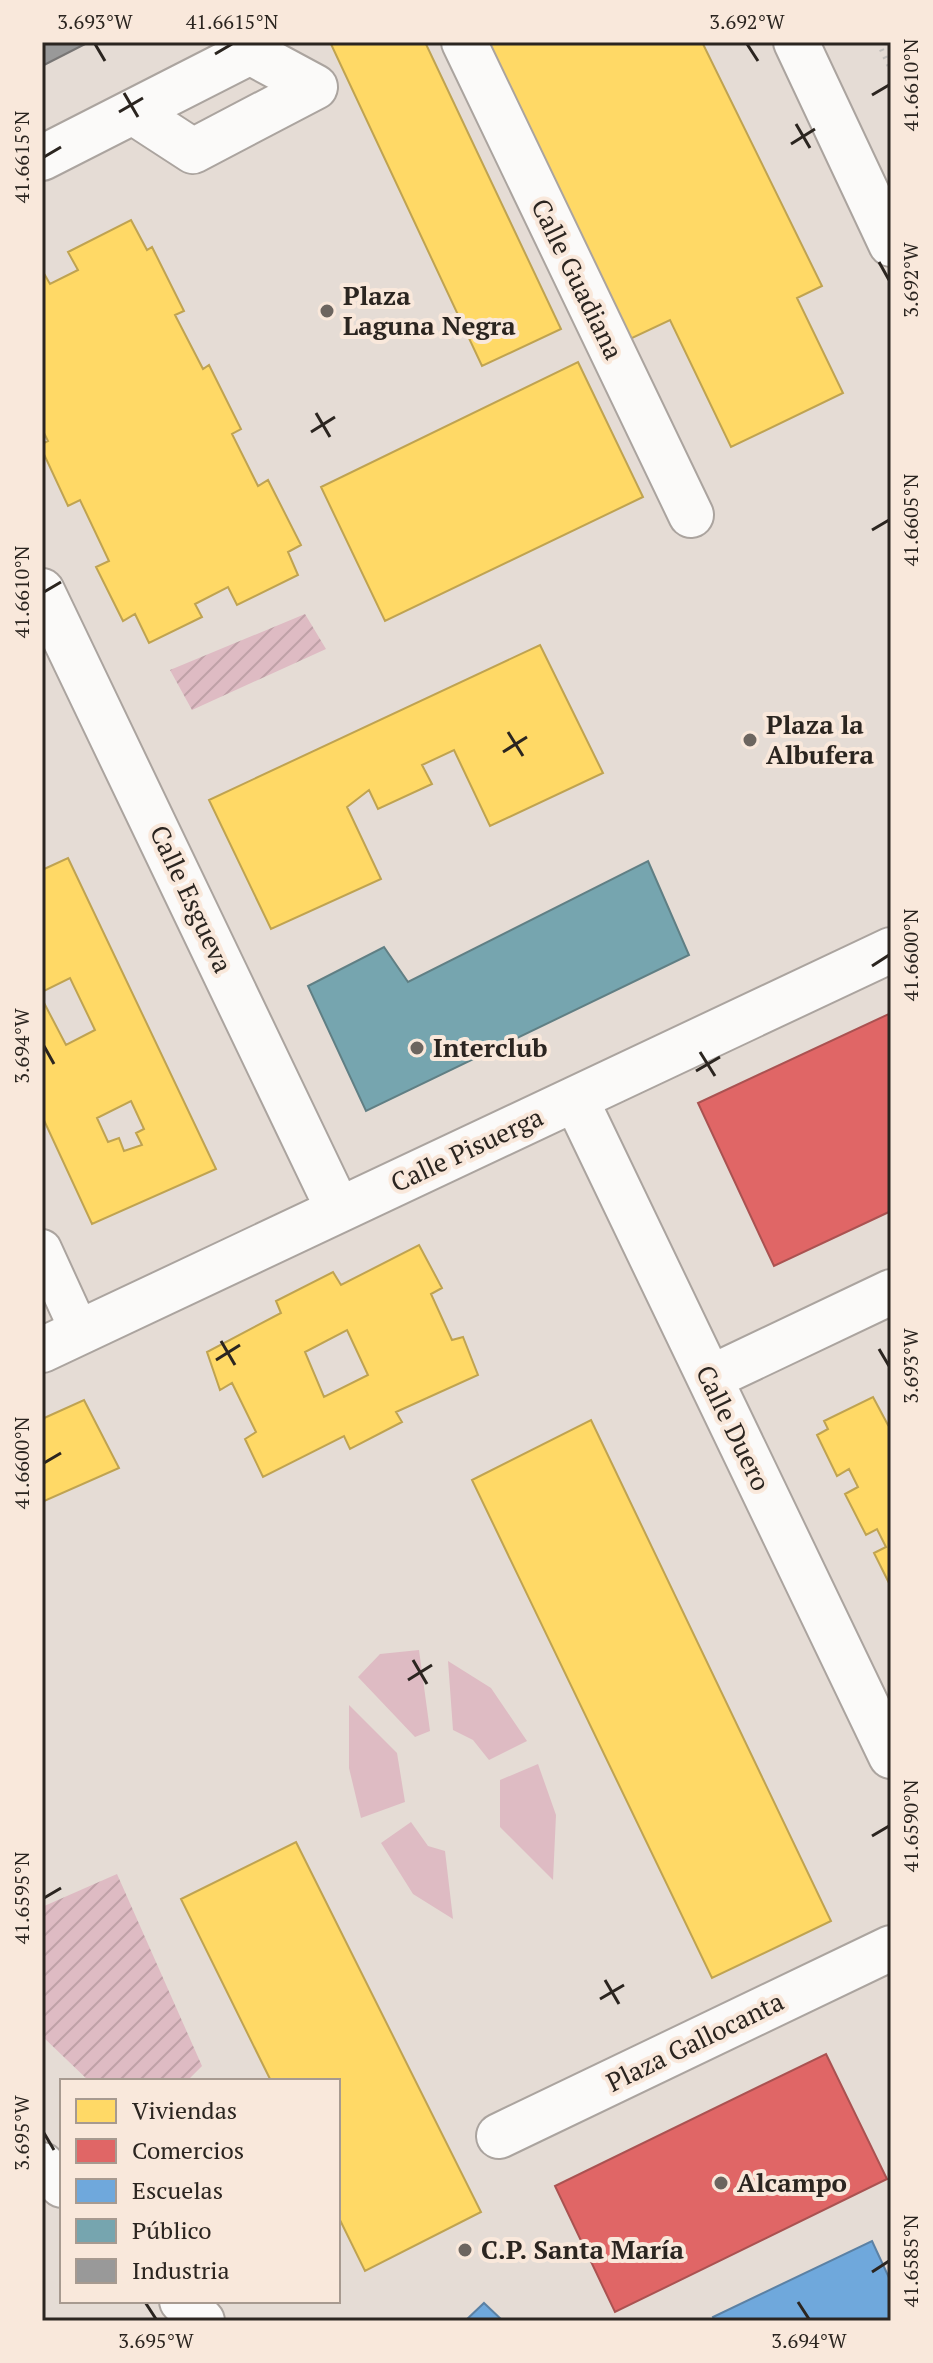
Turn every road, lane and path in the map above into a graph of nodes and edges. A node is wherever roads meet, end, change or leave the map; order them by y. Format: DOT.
graph roads {
  1 [pos="464,42"];
  2 [pos="796,42"];
  3 [pos="878,42"];
  4 [pos="891,70"];
  5 [pos="133,112"];
  6 [pos="42,158"];
  7 [pos="891,244"];
  8 [pos="691,515"];
  9 [pos="42,591"];
  10 [pos="891,950"];
  11 [pos="576,1100"];
  12 [pos="338,1209"];
  13 [pos="42,1249"];
  14 [pos="891,1292"];
  15 [pos="61,1341"];
  16 [pos="710,1378"];
  17 [pos="891,1756"];
  18 [pos="891,1948"];
  19 [pos="499,2136"];
  20 [pos="42,2165"];
  21 [pos="60,2183"];
  22 [pos="184,2303"];
  23 [pos="202,2321"];
  1 -- 8 [label="street, Calle Guadiana"];
  2 -- 7 [label="street"];
  3 -- 4 [label="path"];
  5 -- 6 [label="street"];
  9 -- 12 [label="street, Calle Esgueva"];
  10 -- 11 [label="street, Calle Pisuerga"];
  11 -- 12 [label="street, Calle Pisuerga"];
  11 -- 16 [label="street, Calle Duero"];
  12 -- 15 [label="street, Calle Pisuerga"];
  13 -- 15 [label="street"];
  14 -- 16 [label="street"];
  16 -- 17 [label="street, Calle Duero"];
  18 -- 19 [label="street, Plaza Gallocanta"];
  20 -- 21 [label="street"];
  22 -- 23 [label="street"];
}
